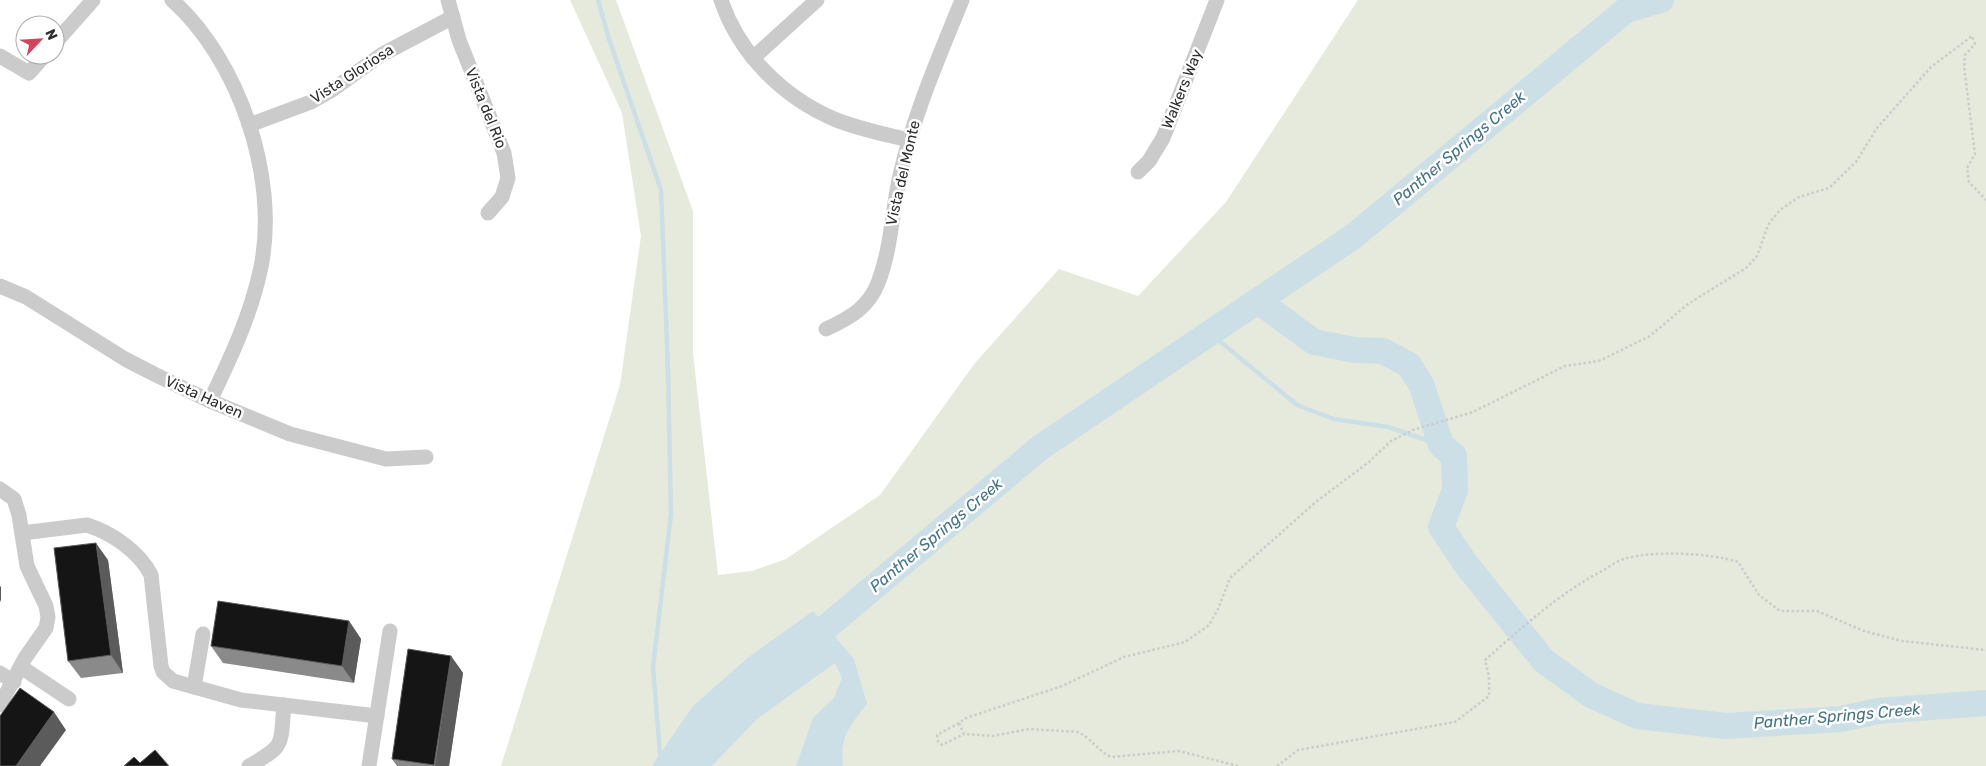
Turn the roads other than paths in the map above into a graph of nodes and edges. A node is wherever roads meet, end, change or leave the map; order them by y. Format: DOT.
graph roads {
  1 [pos="93,0"];
  2 [pos="172,0"];
  3 [pos="448,0"];
  4 [pos="721,0"];
  5 [pos="817,0"];
  6 [pos="962,0"];
  7 [pos="1217,0"];
  8 [pos="453,17"];
  9 [pos="65,32"];
  10 [pos="0,56"];
  11 [pos="753,58"];
  12 [pos="15,65"];
  13 [pos="15,65"];
  14 [pos="36,65"];
  15 [pos="249,125"];
  16 [pos="909,140"];
  17 [pos="1138,172"];
  18 [pos="488,213"];
  19 [pos="0,286"];
  20 [pos="826,329"];
  21 [pos="210,401"];
  22 [pos="426,457"];
  23 [pos="0,488"];
  24 [pos="22,533"];
  25 [pos="390,631"];
  26 [pos="203,634"];
  27 [pos="21,667"];
  28 [pos="0,673"];
  29 [pos="14,682"];
  30 [pos="194,688"];
  31 [pos="69,699"];
  32 [pos="0,705"];
  33 [pos="284,705"];
  34 [pos="377,716"];
  35 [pos="249,766"];
  36 [pos="369,766"];
  1 -- 9 [label="street"];
  2 -- 15 [label="street"];
  3 -- 8 [label="street, Vista del Rio"];
  4 -- 11 [label="street"];
  5 -- 11 [label="street"];
  6 -- 16 [label="street, Vista del Monte"];
  7 -- 17 [label="street, Walkers Way"];
  8 -- 15 [label="street, Vista Gloriosa"];
  8 -- 18 [label="street, Vista del Rio"];
  10 -- 13 [label="street"];
  11 -- 16 [label="street"];
  12 -- 14 [label="street"];
  15 -- 21 [label="street"];
  16 -- 20 [label="street, Vista del Monte"];
  19 -- 21 [label="street, Vista Haven"];
  21 -- 22 [label="street, Vista Haven"];
  23 -- 24 [label="street"];
  24 -- 27 [label="street"];
  24 -- 30 [label="street"];
  25 -- 34 [label="street"];
  26 -- 30 [label="street"];
  27 -- 29 [label="street"];
  27 -- 31 [label="street"];
  28 -- 29 [label="street"];
  29 -- 32 [label="street"];
  30 -- 33 [label="street"];
  33 -- 34 [label="street"];
  33 -- 35 [label="street"];
  34 -- 36 [label="street"];
}
